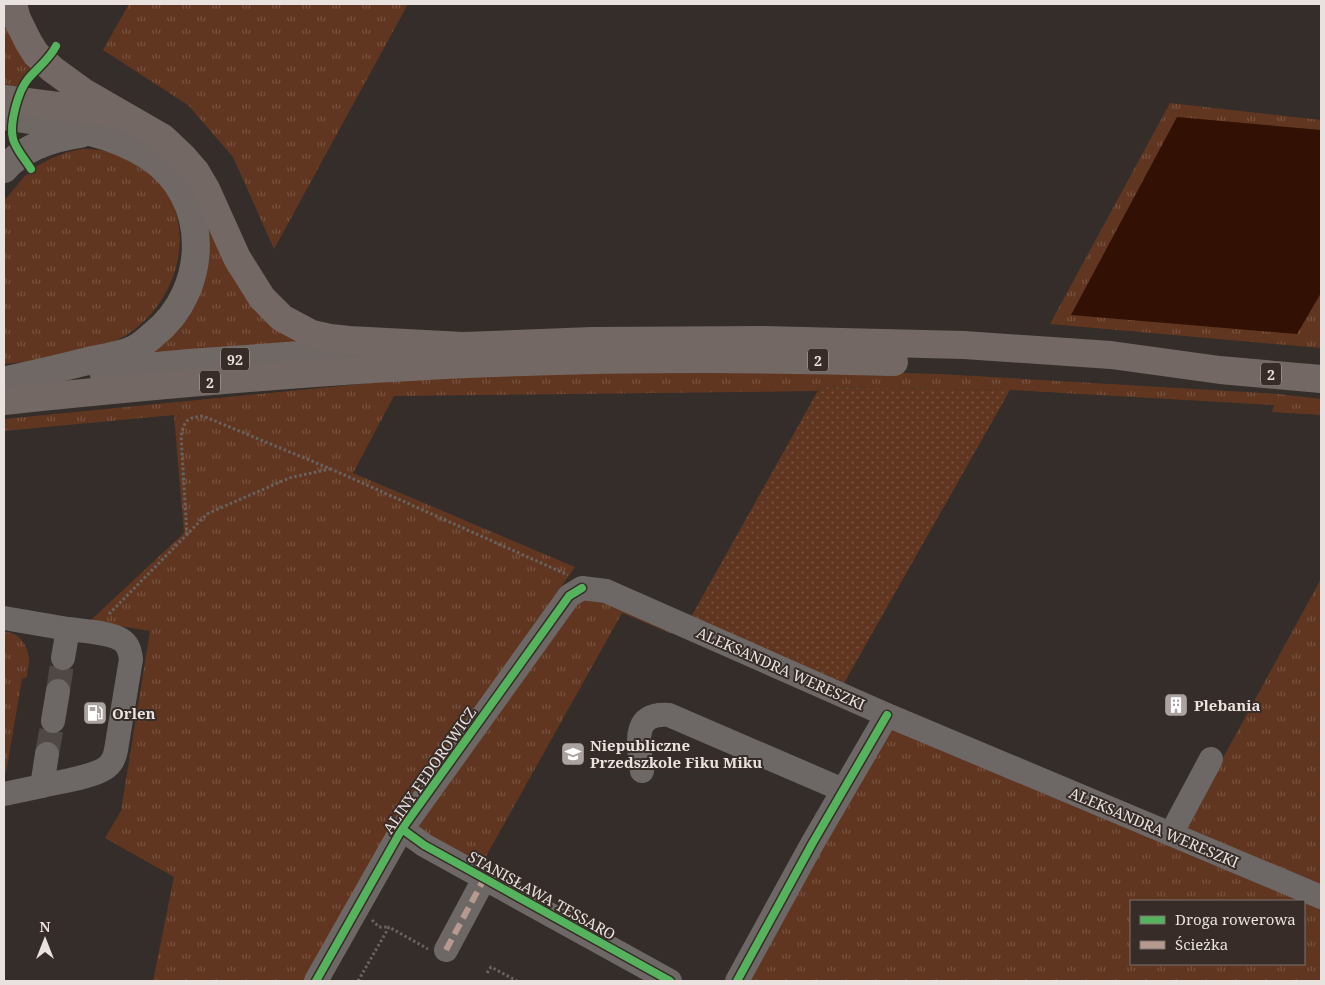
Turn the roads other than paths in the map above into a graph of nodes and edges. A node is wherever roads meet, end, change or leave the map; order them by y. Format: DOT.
graph roads {
  1 [pos="13,4"];
  2 [pos="4,99"];
  3 [pos="121,114"];
  4 [pos="4,116"];
  5 [pos="91,133"];
  6 [pos="4,168"];
  7 [pos="463,346"];
  8 [pos="1220,370"];
  9 [pos="1321,379"];
  10 [pos="5,387"];
  11 [pos="582,588"];
  12 [pos="4,618"];
  13 [pos="68,629"];
  14 [pos="63,658"];
  15 [pos="58,691"];
  16 [pos="887,714"];
  17 [pos="52,721"];
  18 [pos="47,754"];
  19 [pos="1211,759"];
  20 [pos="642,772"];
  21 [pos="42,786"];
  22 [pos="844,790"];
  23 [pos="4,794"];
  24 [pos="402,829"];
  25 [pos="1171,834"];
  26 [pos="484,879"];
  27 [pos="1321,897"];
  28 [pos="440,952"];
  29 [pos="316,981"];
  30 [pos="670,981"];
  31 [pos="737,981"];
  1 -- 3 [label="highway"];
  2 -- 3 [label="highway"];
  3 -- 7 [label="highway"];
  4 -- 5 [label="main road"];
  5 -- 6 [label="main road"];
  5 -- 10 [label="main road"];
  7 -- 8 [label="highway, 2"];
  7 -- 10 [label="main road, 92"];
  8 -- 9 [label="highway, 2"];
  8 -- 10 [label="highway, 2"];
  11 -- 16 [label="street, ALEKSANDRA WERESZKI"];
  11 -- 24 [label="street, ALINY FEDOROWICZ"];
  12 -- 13 [label="street"];
  13 -- 14 [label="street"];
  13 -- 21 [label="street"];
  15 -- 17 [label="street"];
  16 -- 22 [label="street"];
  16 -- 25 [label="street, ALEKSANDRA WERESZKI"];
  18 -- 21 [label="street"];
  19 -- 25 [label="street"];
  20 -- 22 [label="street"];
  21 -- 23 [label="street"];
  22 -- 31 [label="street"];
  24 -- 26 [label="street, STANISŁAWA TESSARO"];
  24 -- 29 [label="street, ALINY FEDOROWICZ"];
  25 -- 27 [label="street, ALEKSANDRA WERESZKI"];
  26 -- 28 [label="street"];
  26 -- 30 [label="street, STANISŁAWA TESSARO"];
}
